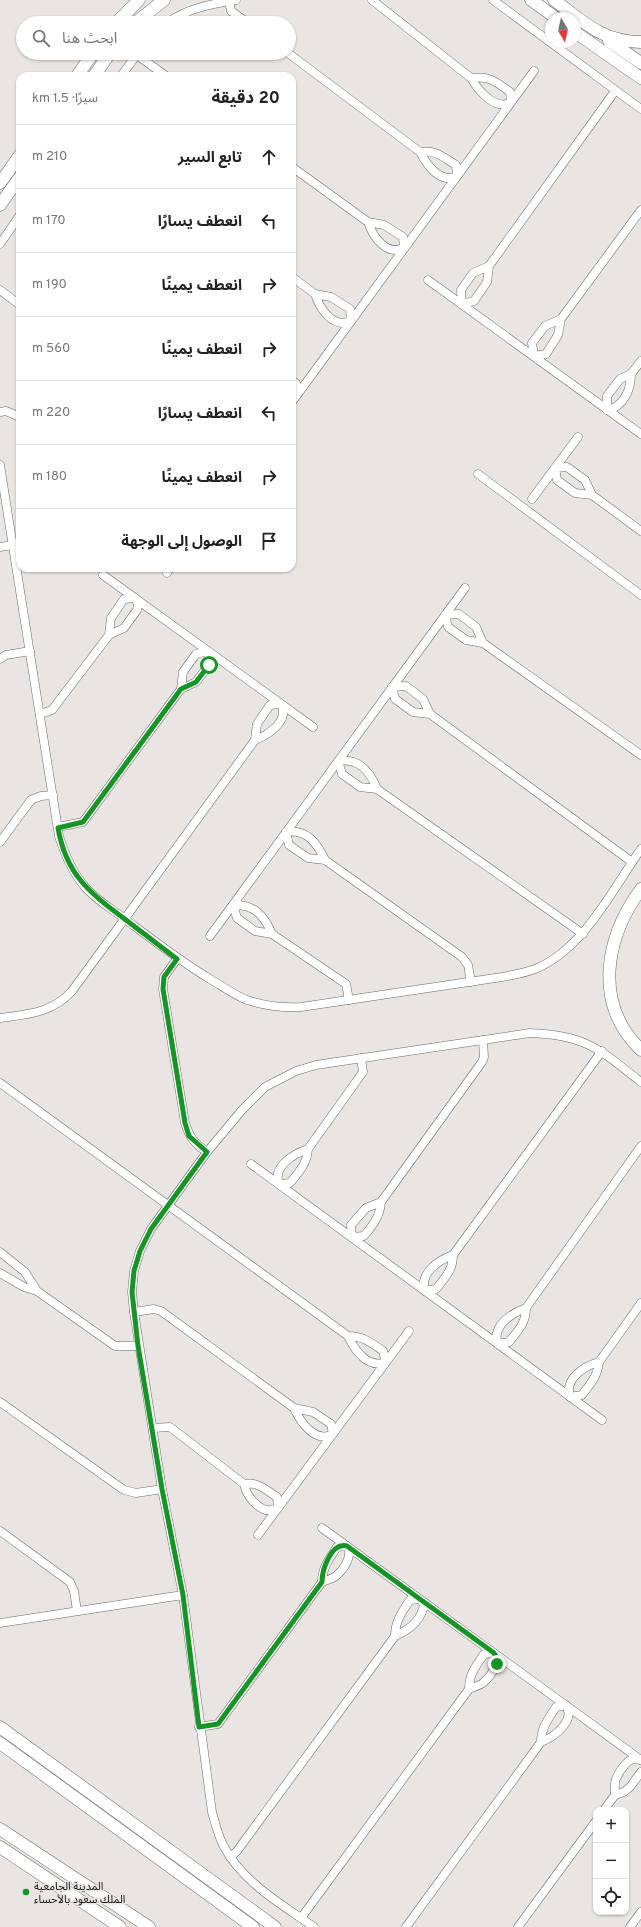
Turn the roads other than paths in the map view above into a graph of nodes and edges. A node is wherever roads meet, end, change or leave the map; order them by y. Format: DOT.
graph roads {
  1 [pos="140,0"];
  2 [pos="164,0"];
  3 [pos="372,0"];
  4 [pos="493,0"];
  5 [pos="531,0"];
  6 [pos="554,0"];
  7 [pos="233,1"];
  8 [pos="548,12"];
  9 [pos="123,16"];
  10 [pos="144,16"];
  11 [pos="177,16"];
  12 [pos="239,16"];
  13 [pos="602,35"];
  14 [pos="581,36"];
  15 [pos="641,42"];
  16 [pos="296,59"];
  17 [pos="88,60"];
  18 [pos="105,60"];
  19 [pos="133,60"];
  20 [pos="145,60"];
  21 [pos="641,63"];
  22 [pos="534,71"];
  23 [pos="80,72"];
  24 [pos="97,72"];
  25 [pos="124,72"];
  26 [pos="161,72"];
  27 [pos="471,78"];
  28 [pos="641,78"];
  29 [pos="615,91"];
  30 [pos="511,102"];
  31 [pos="641,109"];
  32 [pos="420,152"];
  33 [pos="16,161"];
  34 [pos="296,170"];
  35 [pos="457,176"];
  36 [pos="16,182"];
  37 [pos="0,183"];
  38 [pos="0,204"];
  39 [pos="641,210"];
  40 [pos="16,221"];
  41 [pos="368,222"];
  42 [pos="0,244"];
  43 [pos="404,248"];
  44 [pos="489,266"];
  45 [pos="296,280"];
  46 [pos="428,280"];
  47 [pos="0,290"];
  48 [pos="315,294"];
  49 [pos="16,302"];
  50 [pos="462,304"];
  51 [pos="560,319"];
  52 [pos="351,320"];
  53 [pos="534,356"];
  54 [pos="641,361"];
  55 [pos="631,374"];
  56 [pos="296,395"];
  57 [pos="608,410"];
  58 [pos="0,412"];
  59 [pos="16,414"];
  60 [pos="641,434"];
  61 [pos="578,437"];
  62 [pos="0,465"];
  63 [pos="555,468"];
  64 [pos="478,474"];
  65 [pos="592,495"];
  66 [pos="532,500"];
  67 [pos="641,531"];
  68 [pos="12,545"];
  69 [pos="0,547"];
  70 [pos="16,569"];
  71 [pos="17,572"];
  72 [pos="103,575"];
  73 [pos="465,588"];
  74 [pos="641,595"];
  75 [pos="135,598"];
  76 [pos="445,615"];
  77 [pos="109,635"];
  78 [pos="483,643"];
  79 [pos="30,651"];
  80 [pos="208,651"];
  81 [pos="0,659"];
  82 [pos="392,687"];
  83 [pos="181,689"];
  84 [pos="281,704"];
  85 [pos="40,714"];
  86 [pos="430,714"];
  87 [pos="313,727"];
  88 [pos="254,740"];
  89 [pos="641,755"];
  90 [pos="338,761"];
  91 [pos="377,789"];
  92 [pos="53,795"];
  93 [pos="58,828"];
  94 [pos="286,832"];
  95 [pos="0,842"];
  96 [pos="641,849"];
  97 [pos="325,860"];
  98 [pos="632,862"];
  99 [pos="641,889"];
  100 [pos="232,905"];
  101 [pos="125,919"];
  102 [pos="272,934"];
  103 [pos="582,934"];
  104 [pos="210,936"];
  105 [pos="177,959"];
  106 [pos="471,982"];
  107 [pos="349,1000"];
  108 [pos="0,1018"];
  109 [pos="483,1040"];
  110 [pos="641,1050"];
  111 [pos="602,1051"];
  112 [pos="361,1058"];
  113 [pos="641,1082"];
  114 [pos="0,1083"];
  115 [pos="641,1146"];
  116 [pos="308,1149"];
  117 [pos="207,1152"];
  118 [pos="251,1164"];
  119 [pos="279,1184"];
  120 [pos="381,1202"];
  121 [pos="169,1205"];
  122 [pos="352,1237"];
  123 [pos="0,1252"];
  124 [pos="453,1255"];
  125 [pos="0,1274"];
  126 [pos="37,1291"];
  127 [pos="425,1291"];
  128 [pos="641,1303"];
  129 [pos="526,1308"];
  130 [pos="134,1312"];
  131 [pos="409,1331"];
  132 [pos="348,1336"];
  133 [pos="498,1344"];
  134 [pos="138,1346"];
  135 [pos="386,1362"];
  136 [pos="599,1362"];
  137 [pos="570,1397"];
  138 [pos="0,1402"];
  139 [pos="294,1408"];
  140 [pos="602,1420"];
  141 [pos="153,1428"];
  142 [pos="333,1434"];
  143 [pos="244,1484"];
  144 [pos="162,1489"];
  145 [pos="278,1508"];
  146 [pos="322,1528"];
  147 [pos="0,1530"];
  148 [pos="258,1535"];
  149 [pos="347,1546"];
  150 [pos="322,1582"];
  151 [pos="183,1595"];
  152 [pos="420,1599"];
  153 [pos="77,1611"];
  154 [pos="0,1624"];
  155 [pos="396,1636"];
  156 [pos="494,1653"];
  157 [pos="469,1689"];
  158 [pos="566,1705"];
  159 [pos="0,1727"];
  160 [pos="199,1727"];
  161 [pos="541,1742"];
  162 [pos="0,1743"];
  163 [pos="640,1760"];
  164 [pos="641,1772"];
  165 [pos="615,1795"];
  166 [pos="606,1807"];
  167 [pos="593,1825"];
  168 [pos="0,1829"];
  169 [pos="0,1847"];
  170 [pos="230,1857"];
  171 [pos="641,1912"];
  172 [pos="301,1918"];
  173 [pos="120,1927"];
  174 [pos="149,1927"];
  175 [pos="253,1927"];
  176 [pos="275,1927"];
  177 [pos="314,1927"];
  178 [pos="406,1927"];
  179 [pos="518,1927"];
  180 [pos="630,1927"];
  1 -- 9 [label="main road"];
  2 -- 10 [label="main road"];
  3 -- 27 [label="street"];
  4 -- 29 [label="street"];
  5 -- 8 [label="main road"];
  6 -- 13 [label="main road"];
  7 -- 11 [label="street"];
  7 -- 12 [label="street"];
  13 -- 15 [label="main road"];
  13 -- 21 [label="main road"];
  14 -- 28 [label="main road"];
  16 -- 32 [label="street"];
  17 -- 23 [label="main road"];
  18 -- 24 [label="main road"];
  19 -- 25 [label="street"];
  20 -- 26 [label="street"];
  22 -- 30 [label="street"];
  27 -- 30 [label="street"];
  27 -- 30 [label="street"];
  29 -- 31 [label="street"];
  29 -- 44 [label="street"];
  30 -- 35 [label="street"];
  32 -- 35 [label="street"];
  32 -- 35 [label="street"];
  33 -- 37 [label="main road"];
  34 -- 41 [label="street"];
  35 -- 43 [label="street"];
  36 -- 38 [label="main road"];
  39 -- 51 [label="street"];
  40 -- 42 [label="street"];
  41 -- 43 [label="street"];
  41 -- 43 [label="street"];
  43 -- 52 [label="street"];
  44 -- 50 [label="street"];
  44 -- 50 [label="street"];
  45 -- 48 [label="street"];
  46 -- 50 [label="street"];
  47 -- 49 [label="street"];
  48 -- 52 [label="street"];
  48 -- 52 [label="street"];
  50 -- 53 [label="street"];
  51 -- 53 [label="street"];
  51 -- 53 [label="street"];
  52 -- 56 [label="street"];
  53 -- 57 [label="street"];
  54 -- 55 [label="street"];
  55 -- 57 [label="street"];
  55 -- 57 [label="street"];
  57 -- 60 [label="street"];
  58 -- 59 [label="street"];
  61 -- 63 [label="street"];
  62 -- 68 [label="street"];
  63 -- 65 [label="street"];
  63 -- 65 [label="street"];
  63 -- 66 [label="street"];
  64 -- 74 [label="street"];
  65 -- 67 [label="street"];
  68 -- 69 [label="street"];
  68 -- 70 [label="street"];
  71 -- 79 [label="street"];
  72 -- 75 [label="street"];
  73 -- 76 [label="street"];
  75 -- 77 [label="street"];
  75 -- 77 [label="street"];
  75 -- 80 [label="street"];
  76 -- 78 [label="street"];
  76 -- 78 [label="street"];
  76 -- 82 [label="street"];
  77 -- 85 [label="street"];
  78 -- 89 [label="street"];
  79 -- 81 [label="street"];
  79 -- 85 [label="street"];
  80 -- 83 [label="street"];
  80 -- 83 [label="street"];
  80 -- 84 [label="street"];
  82 -- 86 [label="street"];
  82 -- 86 [label="street"];
  82 -- 90 [label="street"];
  83 -- 93 [label="street"];
  84 -- 87 [label="street"];
  84 -- 88 [label="street"];
  84 -- 88 [label="street"];
  85 -- 92 [label="street"];
  86 -- 98 [label="street"];
  88 -- 101 [label="street"];
  90 -- 91 [label="street"];
  90 -- 91 [label="street"];
  90 -- 94 [label="street"];
  91 -- 103 [label="street"];
  92 -- 93 [label="street"];
  92 -- 95 [label="street"];
  93 -- 101 [label="street"];
  94 -- 97 [label="street"];
  94 -- 97 [label="street"];
  94 -- 100 [label="street"];
  96 -- 98 [label="street"];
  97 -- 106 [label="street"];
  98 -- 103 [label="street"];
  99 -- 110 [label="main road"];
  100 -- 102 [label="street"];
  100 -- 102 [label="street"];
  100 -- 104 [label="street"];
  101 -- 105 [label="street"];
  101 -- 108 [label="street"];
  102 -- 107 [label="street"];
  103 -- 106 [label="street"];
  105 -- 107 [label="street"];
  105 -- 117 [label="street"];
  106 -- 107 [label="street"];
  109 -- 111 [label="street"];
  109 -- 112 [label="street"];
  109 -- 120 [label="street"];
  111 -- 113 [label="street"];
  111 -- 124 [label="street"];
  112 -- 116 [label="street"];
  112 -- 117 [label="street"];
  114 -- 121 [label="street"];
  115 -- 129 [label="street"];
  116 -- 119 [label="street"];
  116 -- 119 [label="street"];
  117 -- 121 [label="street"];
  118 -- 119 [label="street"];
  119 -- 122 [label="street"];
  120 -- 122 [label="street"];
  120 -- 122 [label="street"];
  121 -- 130 [label="street"];
  121 -- 132 [label="street"];
  122 -- 127 [label="street"];
  123 -- 126 [label="street"];
  124 -- 127 [label="street"];
  124 -- 127 [label="street"];
  125 -- 126 [label="street"];
  126 -- 134 [label="street"];
  127 -- 133 [label="street"];
  128 -- 136 [label="street"];
  129 -- 133 [label="street"];
  129 -- 133 [label="street"];
  130 -- 134 [label="street"];
  130 -- 139 [label="street"];
  131 -- 135 [label="street"];
  132 -- 135 [label="street"];
  132 -- 135 [label="street"];
  133 -- 137 [label="street"];
  134 -- 141 [label="street"];
  135 -- 142 [label="street"];
  136 -- 137 [label="street"];
  136 -- 137 [label="street"];
  137 -- 140 [label="street"];
  138 -- 144 [label="street"];
  139 -- 142 [label="street"];
  139 -- 142 [label="street"];
  141 -- 143 [label="street"];
  141 -- 144 [label="street"];
  142 -- 145 [label="street"];
  143 -- 145 [label="street"];
  143 -- 145 [label="street"];
  144 -- 151 [label="street"];
  145 -- 148 [label="street"];
  146 -- 149 [label="street"];
  147 -- 153 [label="street"];
  149 -- 150 [label="street"];
  149 -- 150 [label="street"];
  149 -- 152 [label="street"];
  150 -- 160 [label="street"];
  151 -- 153 [label="street"];
  151 -- 160 [label="street"];
  152 -- 155 [label="street"];
  152 -- 155 [label="street"];
  152 -- 156 [label="street"];
  153 -- 154 [label="street"];
  155 -- 170 [label="street"];
  156 -- 157 [label="street"];
  156 -- 157 [label="street"];
  156 -- 158 [label="street"];
  157 -- 172 [label="street"];
  158 -- 161 [label="street"];
  158 -- 161 [label="street"];
  158 -- 163 [label="street"];
  159 -- 176 [label="main road"];
  160 -- 170 [label="street"];
  161 -- 178 [label="street"];
  162 -- 175 [label="main road"];
  163 -- 165 [label="street"];
  164 -- 165 [label="street"];
  165 -- 166 [label="street"];
  167 -- 179 [label="street"];
  168 -- 174 [label="main road"];
  169 -- 173 [label="main road"];
  170 -- 172 [label="street"];
  171 -- 180 [label="street"];
  172 -- 177 [label="street"];
}
